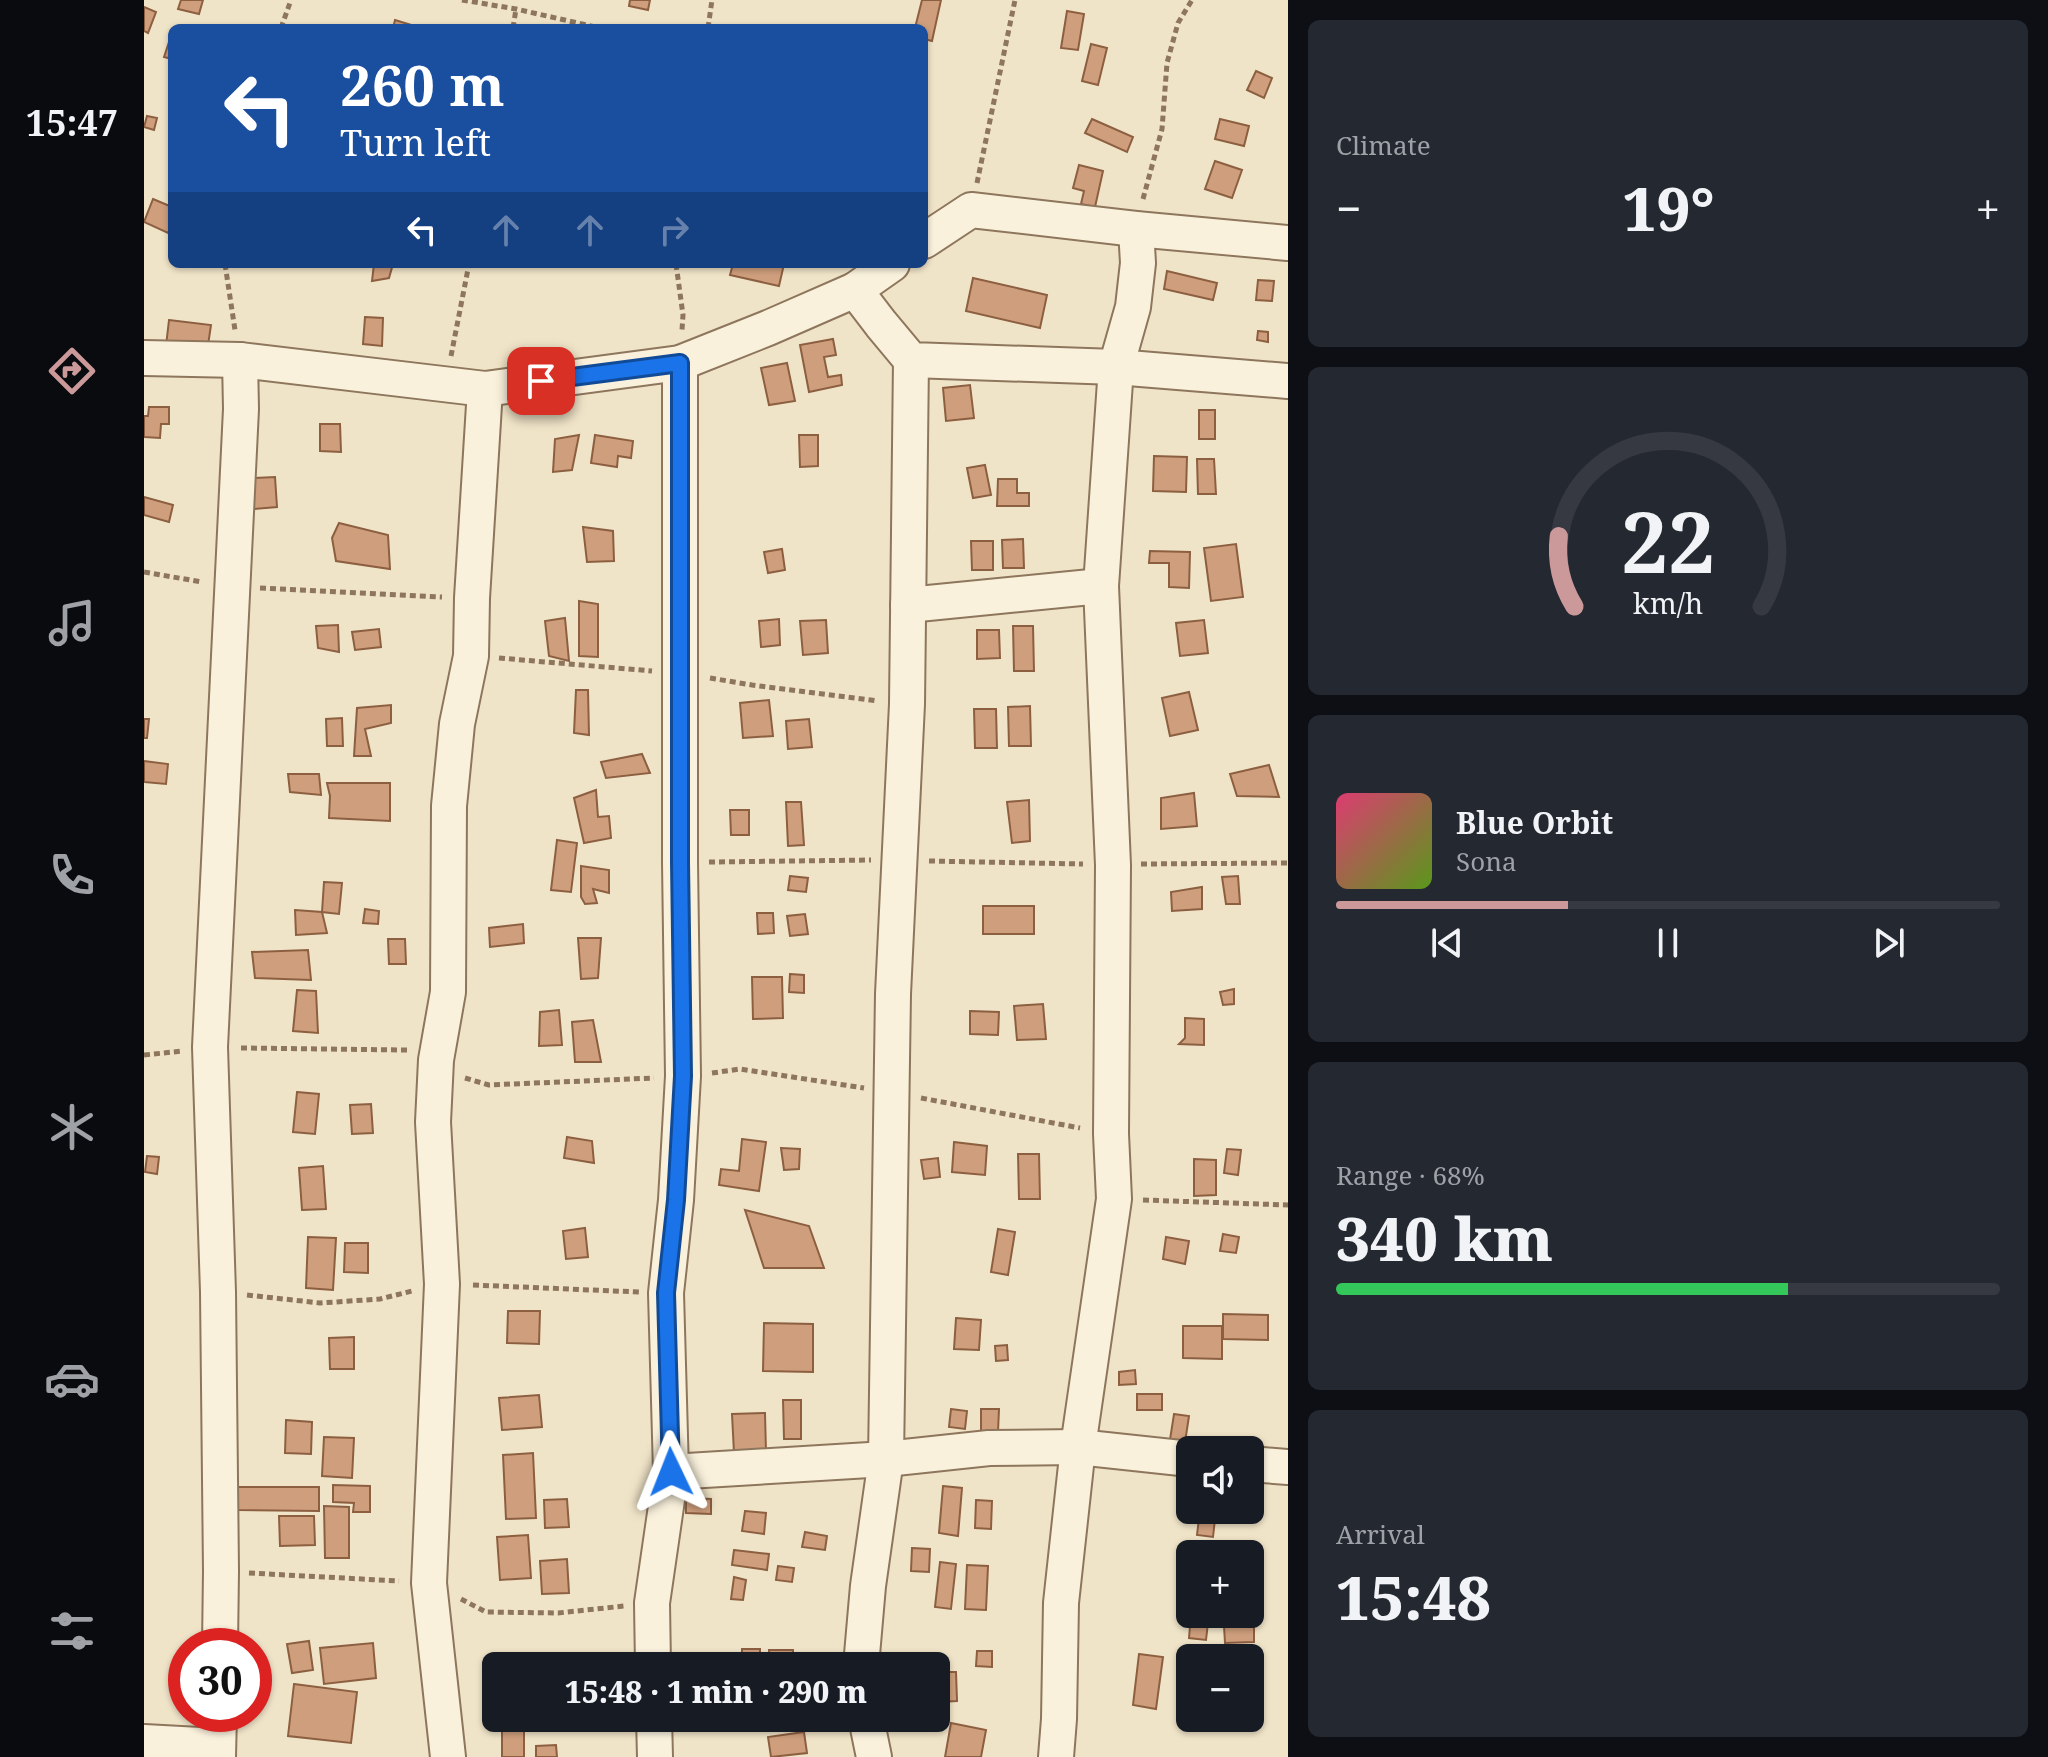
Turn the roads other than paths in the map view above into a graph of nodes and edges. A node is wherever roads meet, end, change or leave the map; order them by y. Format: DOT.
graph roads {
  1 [pos="1136,229"];
  2 [pos="928,238"];
  3 [pos="1288,243"];
  4 [pos="886,268"];
  5 [pos="855,290"];
  6 [pos="144,358"];
  7 [pos="240,360"];
  8 [pos="911,360"];
  9 [pos="680,363"];
  10 [pos="1116,367"];
  11 [pos="1288,381"];
  12 [pos="485,389"];
  13 [pos="1101,586"];
  14 [pos="908,605"];
  15 [pos="1078,1447"];
  16 [pos="1176,1458"];
  17 [pos="886,1459"];
  18 [pos="1264,1465"];
  19 [pos="1288,1467"];
  20 [pos="671,1472"];
  21 [pos="220,1628"];
  22 [pos="653,1652"];
  23 [pos="862,1652"];
  24 [pos="654,1732"];
  25 [pos="869,1732"];
  26 [pos="218,1739"];
  27 [pos="144,1742"];
  28 [pos="448,1757"];
  29 [pos="655,1757"];
  30 [pos="874,1757"];
  31 [pos="1056,1757"];
  1 -- 2 [label="street"];
  1 -- 3 [label="street"];
  1 -- 10 [label="street"];
  4 -- 5 [label="street"];
  5 -- 8 [label="street"];
  5 -- 9 [label="street"];
  6 -- 7 [label="street"];
  7 -- 12 [label="street"];
  7 -- 21 [label="street"];
  8 -- 10 [label="street"];
  8 -- 14 [label="street"];
  9 -- 12 [label="street"];
  9 -- 20 [label="street"];
  10 -- 11 [label="street"];
  10 -- 13 [label="street"];
  12 -- 28 [label="street"];
  13 -- 14 [label="street"];
  13 -- 15 [label="street"];
  14 -- 17 [label="street"];
  15 -- 16 [label="street"];
  15 -- 17 [label="street"];
  15 -- 31 [label="street"];
  17 -- 20 [label="street"];
  17 -- 23 [label="street"];
  18 -- 19 [label="street"];
  20 -- 22 [label="street"];
  24 -- 29 [label="street"];
  25 -- 30 [label="street"];
  26 -- 27 [label="street"];
}
